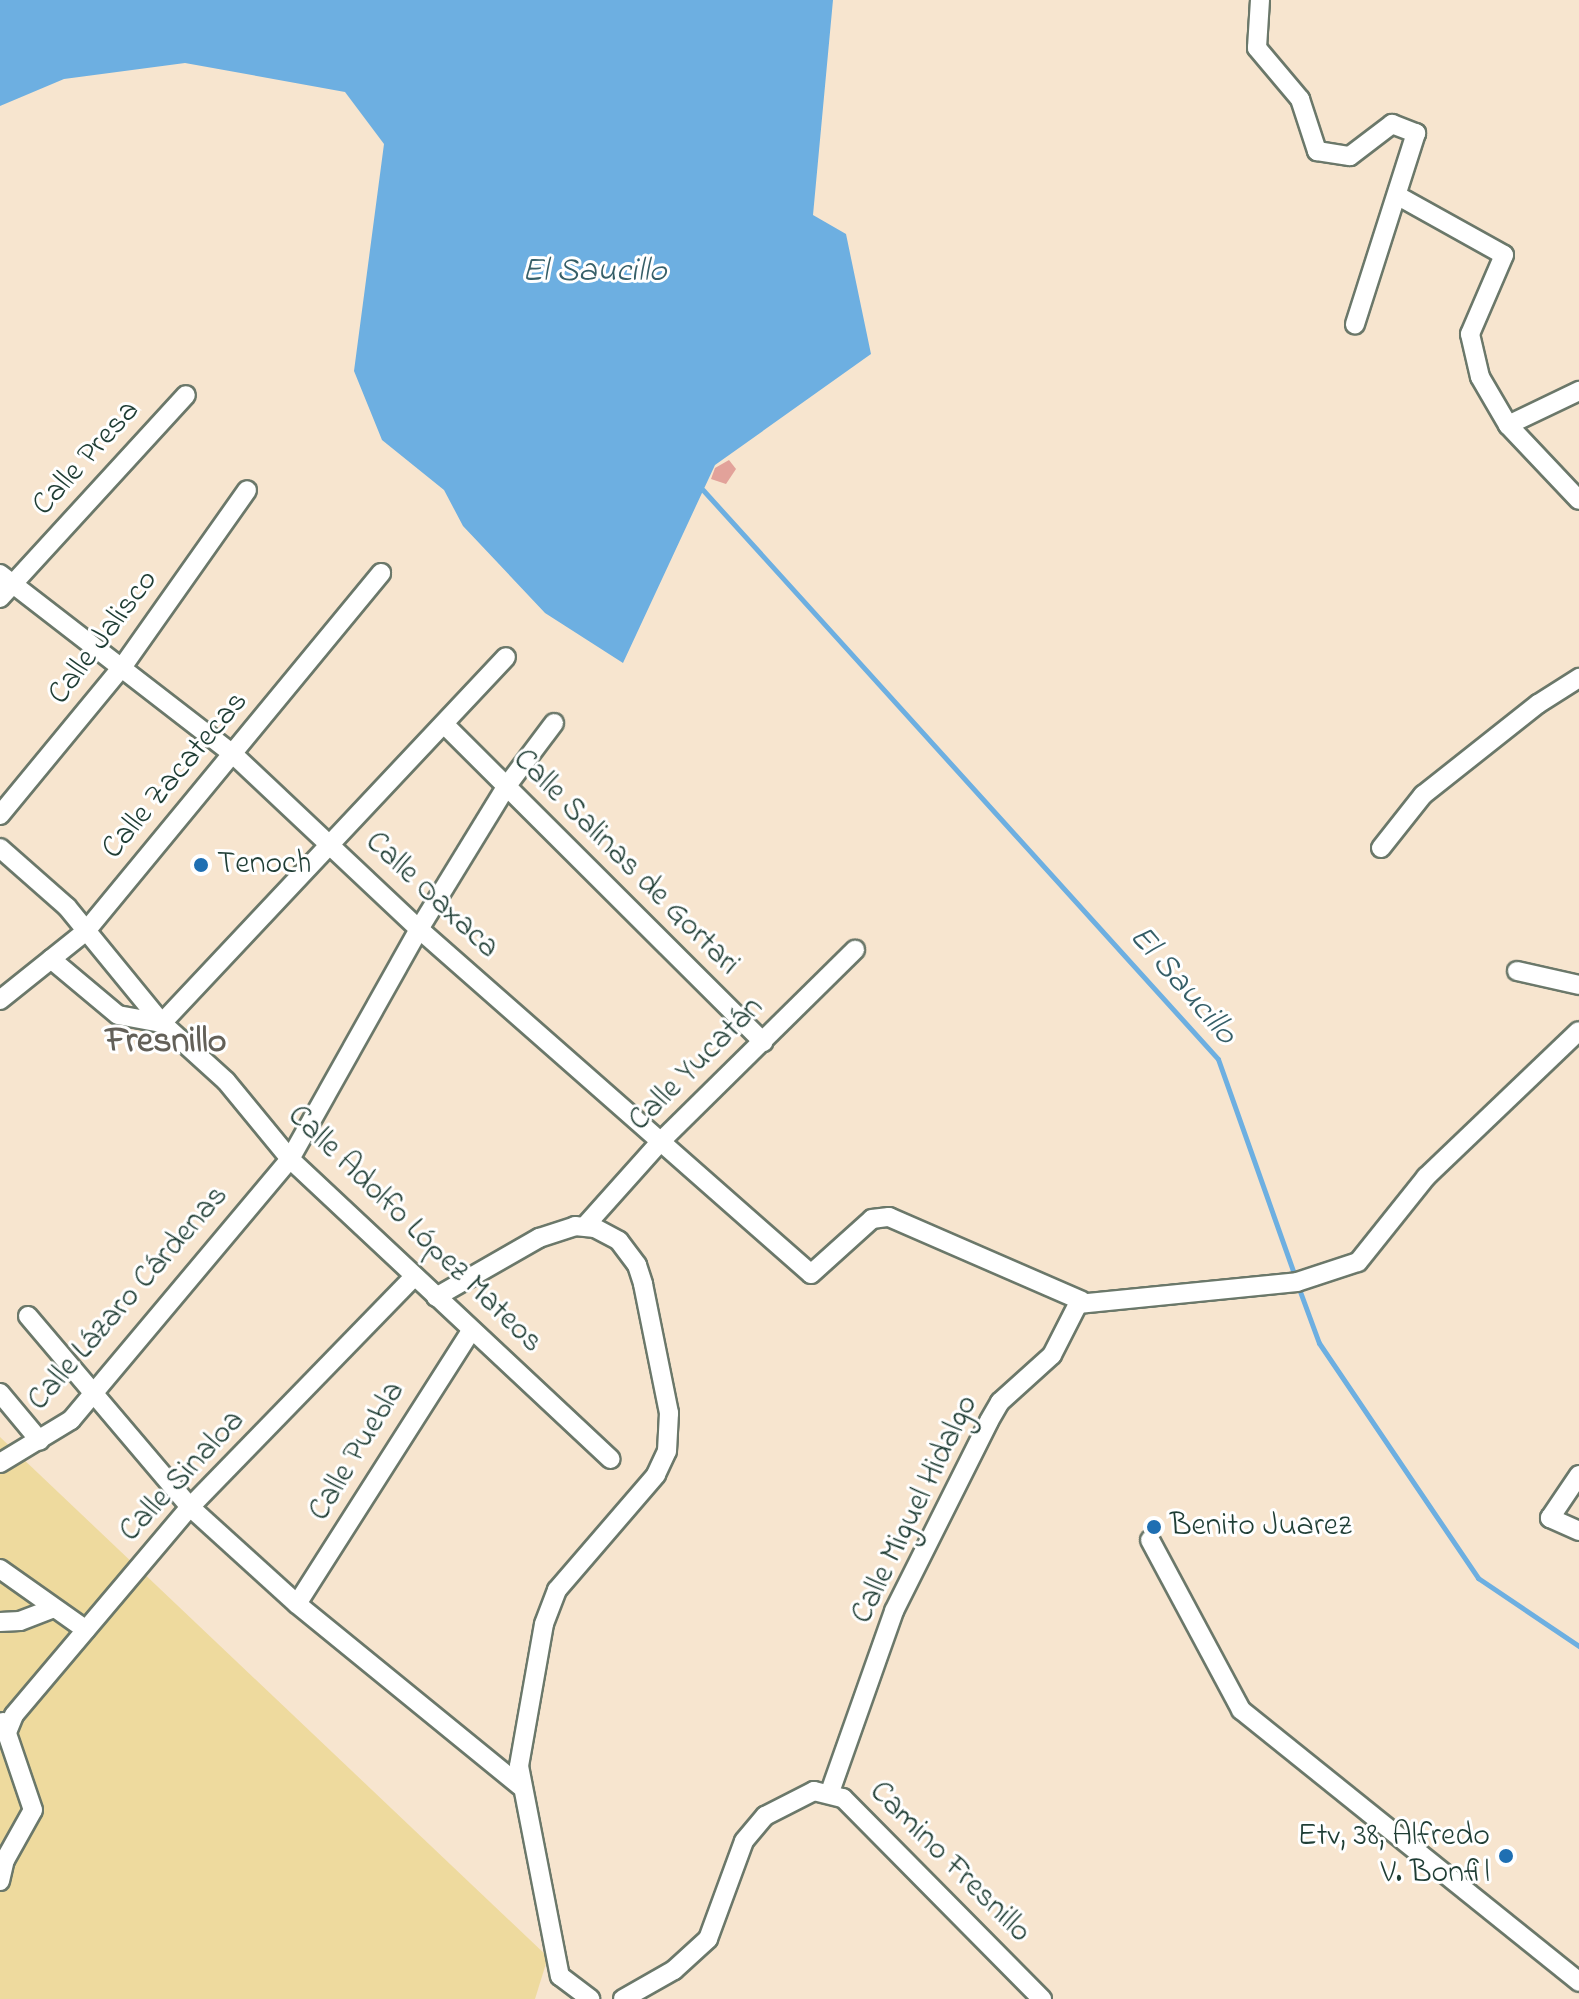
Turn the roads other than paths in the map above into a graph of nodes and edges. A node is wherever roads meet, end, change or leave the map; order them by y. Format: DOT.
graph roads {
  1 [pos="1260,0"];
  2 [pos="1400,197"];
  3 [pos="1355,324"];
  4 [pos="1579,391"];
  5 [pos="186,395"];
  6 [pos="1508,425"];
  7 [pos="247,490"];
  8 [pos="1579,500"];
  9 [pos="381,573"];
  10 [pos="4,585"];
  11 [pos="506,657"];
  12 [pos="123,666"];
  13 [pos="1579,678"];
  14 [pos="554,723"];
  15 [pos="446,726"];
  16 [pos="233,754"];
  17 [pos="506,787"];
  18 [pos="0,815"];
  19 [pos="329,842"];
  20 [pos="0,848"];
  21 [pos="1381,848"];
  22 [pos="419,929"];
  23 [pos="86,931"];
  24 [pos="855,950"];
  25 [pos="51,959"];
  26 [pos="1517,971"];
  27 [pos="1579,985"];
  28 [pos="0,1000"];
  29 [pos="162,1023"];
  30 [pos="1579,1031"];
  31 [pos="763,1042"];
  32 [pos="660,1142"];
  33 [pos="290,1159"];
  34 [pos="585,1226"];
  35 [pos="415,1276"];
  36 [pos="436,1297"];
  37 [pos="1082,1301"];
  38 [pos="28,1316"];
  39 [pos="471,1331"];
  40 [pos="0,1393"];
  41 [pos="93,1394"];
  42 [pos="40,1441"];
  43 [pos="611,1459"];
  44 [pos="0,1463"];
  45 [pos="1579,1475"];
  46 [pos="190,1507"];
  47 [pos="1579,1531"];
  48 [pos="1150,1540"];
  49 [pos="0,1569"];
  50 [pos="297,1604"];
  51 [pos="52,1609"];
  52 [pos="0,1622"];
  53 [pos="86,1630"];
  54 [pos="4,1723"];
  55 [pos="520,1786"];
  56 [pos="830,1792"];
  57 [pos="0,1881"];
  58 [pos="1579,1982"];
  59 [pos="590,1999"];
  60 [pos="623,1999"];
  61 [pos="1042,1999"];
  1 -- 2 [label="street"];
  2 -- 3 [label="street"];
  2 -- 6 [label="street"];
  4 -- 6 [label="street"];
  5 -- 10 [label="street, Calle Presa"];
  6 -- 8 [label="street"];
  7 -- 12 [label="street, Calle Jalisco"];
  9 -- 16 [label="street, Calle Zacatecas"];
  10 -- 12 [label="street, Calle Oaxaca"];
  11 -- 15 [label="street"];
  12 -- 16 [label="street, Calle Oaxaca"];
  12 -- 18 [label="street, Calle Jalisco"];
  13 -- 21 [label="street"];
  14 -- 17 [label="street, Calle Lázaro Cárdenas"];
  15 -- 17 [label="street, Calle Salinas de Gortari"];
  15 -- 19 [label="street"];
  16 -- 19 [label="street, Calle Oaxaca"];
  16 -- 23 [label="street, Calle Zacatecas"];
  17 -- 22 [label="street, Calle Lázaro Cárdenas"];
  17 -- 31 [label="street, Calle Salinas de Gortari"];
  19 -- 22 [label="street, Calle Oaxaca"];
  19 -- 29 [label="street"];
  20 -- 23 [label="street, Calle Adolfo López Mateos"];
  22 -- 32 [label="street, Calle Oaxaca"];
  22 -- 33 [label="street, Calle Lázaro Cárdenas"];
  23 -- 25 [label="street, Calle Zacatecas"];
  23 -- 29 [label="street, Calle Adolfo López Mateos"];
  24 -- 31 [label="street, Calle Yucatán"];
  25 -- 28 [label="street, Calle Zacatecas"];
  25 -- 29 [label="street"];
  26 -- 27 [label="street"];
  29 -- 33 [label="street, Calle Adolfo López Mateos"];
  30 -- 37 [label="street"];
  31 -- 32 [label="street, Calle Yucatán"];
  32 -- 34 [label="street, Calle Yucatán"];
  32 -- 37 [label="street, Calle Oaxaca"];
  33 -- 35 [label="street, Calle Adolfo López Mateos"];
  33 -- 41 [label="street, Calle Lázaro Cárdenas"];
  34 -- 36 [label="street"];
  34 -- 55 [label="street"];
  35 -- 36 [label="street, Calle Adolfo López Mateos"];
  35 -- 46 [label="street, Calle Sinaloa"];
  36 -- 39 [label="street, Calle Adolfo López Mateos"];
  37 -- 56 [label="street, Calle Miguel Hidalgo"];
  38 -- 41 [label="street"];
  39 -- 43 [label="street, Calle Adolfo López Mateos"];
  39 -- 50 [label="street, Calle Puebla"];
  40 -- 42 [label="street"];
  41 -- 42 [label="street, Calle Lázaro Cárdenas"];
  41 -- 46 [label="street"];
  42 -- 44 [label="street, Calle Lázaro Cárdenas"];
  45 -- 47 [label="street"];
  46 -- 50 [label="street"];
  46 -- 53 [label="street, Calle Sinaloa"];
  48 -- 58 [label="street"];
  49 -- 51 [label="street"];
  50 -- 55 [label="street"];
  51 -- 52 [label="street"];
  51 -- 53 [label="street"];
  53 -- 54 [label="street, Calle Sinaloa"];
  54 -- 57 [label="street"];
  55 -- 59 [label="street"];
  56 -- 60 [label="street, Camino Fresnillo"];
  56 -- 61 [label="street, Camino Fresnillo"];
}
